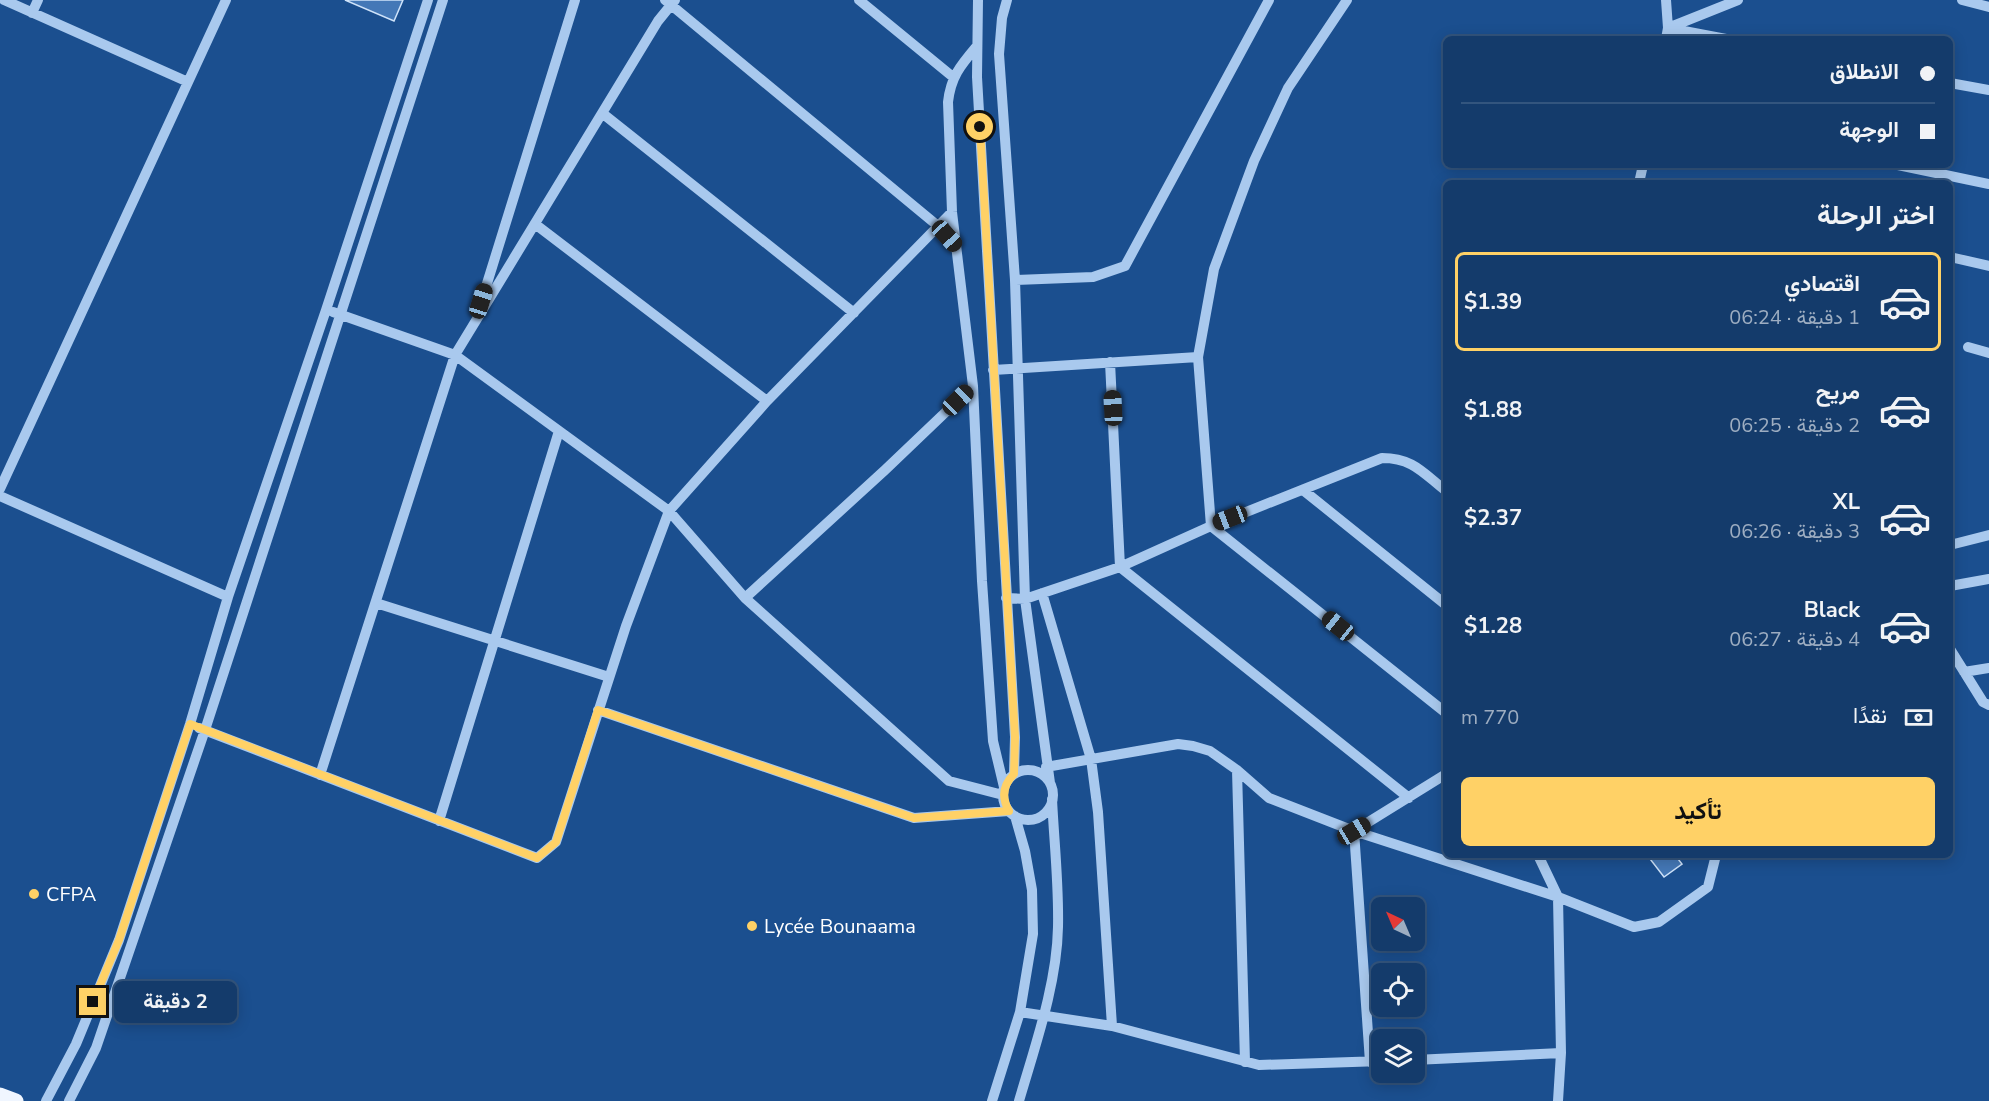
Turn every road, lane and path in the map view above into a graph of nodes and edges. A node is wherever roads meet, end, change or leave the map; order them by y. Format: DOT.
graph roads {
  1 [pos="4,0"];
  2 [pos="38,0"];
  3 [pos="226,0"];
  4 [pos="428,0"];
  5 [pos="443,0"];
  6 [pos="575,0"];
  7 [pos="859,0"];
  8 [pos="978,0"];
  9 [pos="1007,0"];
  10 [pos="1269,0"];
  11 [pos="1347,0"];
  12 [pos="1666,0"];
  13 [pos="1738,0"];
  14 [pos="1962,0"];
  15 [pos="670,2"];
  16 [pos="1989,7"];
  17 [pos="32,13"];
  18 [pos="1667,33"];
  19 [pos="1696,36"];
  20 [pos="977,46"];
  21 [pos="953,77"];
  22 [pos="188,82"];
  23 [pos="1953,84"];
  24 [pos="1989,90"];
  25 [pos="602,112"];
  26 [pos="1912,168"];
  27 [pos="1989,184"];
  28 [pos="952,212"];
  29 [pos="535,224"];
  30 [pos="938,226"];
  31 [pos="956,246"];
  32 [pos="1953,259"];
  33 [pos="1989,266"];
  34 [pos="1015,280"];
  35 [pos="326,310"];
  36 [pos="854,313"];
  37 [pos="340,314"];
  38 [pos="475,323"];
  39 [pos="1968,347"];
  40 [pos="1989,353"];
  41 [pos="455,355"];
  42 [pos="1198,357"];
  43 [pos="1110,362"];
  44 [pos="1019,367"];
  45 [pos="993,370"];
  46 [pos="973,386"];
  47 [pos="767,401"];
  48 [pos="559,431"];
  49 [pos="0,489"];
  50 [pos="1443,489"];
  51 [pos="1303,490"];
  52 [pos="0,496"];
  53 [pos="669,511"];
  54 [pos="1211,526"];
  55 [pos="1989,535"];
  56 [pos="1953,544"];
  57 [pos="1120,567"];
  58 [pos="1989,579"];
  59 [pos="1953,585"];
  60 [pos="1042,593"];
  61 [pos="228,597"];
  62 [pos="745,598"];
  63 [pos="1006,598"];
  64 [pos="1025,599"];
  65 [pos="376,603"];
  66 [pos="1443,603"];
  67 [pos="495,640"];
  68 [pos="1953,654"];
  69 [pos="1989,668"];
  70 [pos="1964,672"];
  71 [pos="609,677"];
  72 [pos="1989,705"];
  73 [pos="598,710"];
  74 [pos="1443,711"];
  75 [pos="190,724"];
  76 [pos="205,730"];
  77 [pos="1091,759"];
  78 [pos="1046,767"];
  79 [pos="1237,770"];
  80 [pos="1014,774"];
  81 [pos="320,775"];
  82 [pos="1443,776"];
  83 [pos="1050,783"];
  84 [pos="1004,791"];
  85 [pos="1409,798"];
  86 [pos="1052,799"];
  87 [pos="1012,813"];
  88 [pos="439,821"];
  89 [pos="1354,831"];
  90 [pos="1539,858"];
  91 [pos="1715,858"];
  92 [pos="1558,897"];
  93 [pos="1020,1012"];
  94 [pos="1043,1017"];
  95 [pos="1112,1026"];
  96 [pos="1373,1029"];
  97 [pos="1561,1053"];
  98 [pos="1425,1059"];
  99 [pos="1245,1062"];
  100 [pos="1371,1062"];
  101 [pos="0,1095"];
  102 [pos="16,1101"];
  103 [pos="46,1101"];
  104 [pos="69,1101"];
  105 [pos="992,1101"];
  106 [pos="1019,1101"];
  107 [pos="1558,1101"];
  1 -- 17 [label="street"];
  2 -- 17 [label="street"];
  3 -- 22 [label="street"];
  4 -- 35 [label="street"];
  5 -- 37 [label="street"];
  6 -- 38 [label="street"];
  7 -- 21 [label="street"];
  8 -- 20 [label="street"];
  9 -- 34 [label="street"];
  10 -- 34 [label="street"];
  11 -- 42 [label="street"];
  12 -- 18 [label="street"];
  13 -- 18 [label="street"];
  14 -- 16 [label="street"];
  15 -- 25 [label="street"];
  15 -- 30 [label="street"];
  17 -- 22 [label="street"];
  18 -- 19 [label="street"];
  20 -- 21 [label="street"];
  20 -- 45 [label="street"];
  21 -- 28 [label="street"];
  22 -- 49 [label="street"];
  23 -- 24 [label="street"];
  25 -- 29 [label="street"];
  25 -- 36 [label="street"];
  26 -- 27 [label="street"];
  28 -- 30 [label="street"];
  28 -- 31 [label="street"];
  29 -- 38 [label="street"];
  29 -- 47 [label="street"];
  30 -- 31 [label="street"];
  30 -- 36 [label="street"];
  31 -- 46 [label="street"];
  32 -- 33 [label="street"];
  34 -- 44 [label="street"];
  35 -- 37 [label="street"];
  35 -- 61 [label="street"];
  36 -- 47 [label="street"];
  37 -- 41 [label="street"];
  37 -- 76 [label="street"];
  38 -- 41 [label="street"];
  39 -- 40 [label="street"];
  41 -- 48 [label="street"];
  41 -- 65 [label="street"];
  42 -- 43 [label="street"];
  42 -- 54 [label="street"];
  43 -- 44 [label="street"];
  43 -- 57 [label="street"];
  44 -- 45 [label="street"];
  44 -- 64 [label="street"];
  45 -- 63 [label="street"];
  46 -- 62 [label="street"];
  46 -- 84 [label="street"];
  47 -- 53 [label="street"];
  48 -- 53 [label="street"];
  48 -- 67 [label="street"];
  50 -- 51 [label="street"];
  51 -- 54 [label="street"];
  51 -- 66 [label="street"];
  52 -- 61 [label="street"];
  53 -- 62 [label="street"];
  53 -- 71 [label="street"];
  54 -- 57 [label="street"];
  54 -- 74 [label="street"];
  55 -- 56 [label="street"];
  57 -- 60 [label="street"];
  57 -- 85 [label="street"];
  58 -- 59 [label="street"];
  60 -- 64 [label="street"];
  60 -- 77 [label="street"];
  61 -- 75 [label="street"];
  62 -- 84 [label="street"];
  63 -- 64 [label="street"];
  63 -- 80 [label="street"];
  64 -- 78 [label="street"];
  65 -- 67 [label="street"];
  65 -- 81 [label="street"];
  67 -- 71 [label="street"];
  67 -- 88 [label="street"];
  68 -- 70 [label="street"];
  69 -- 70 [label="street"];
  70 -- 72 [label="street"];
  71 -- 73 [label="street"];
  73 -- 87 [label="street"];
  73 -- 88 [label="street"];
  75 -- 76 [label="street"];
  75 -- 103 [label="street"];
  76 -- 81 [label="street"];
  76 -- 104 [label="street"];
  77 -- 78 [label="street"];
  77 -- 79 [label="street"];
  77 -- 95 [label="street"];
  78 -- 83 [label="street"];
  79 -- 89 [label="street"];
  79 -- 99 [label="street"];
  80 -- 83 [label="street"];
  80 -- 84 [label="street"];
  81 -- 88 [label="street"];
  82 -- 85 [label="street"];
  83 -- 86 [label="street"];
  84 -- 87 [label="street"];
  85 -- 89 [label="street"];
  86 -- 87 [label="street"];
  86 -- 94 [label="street"];
  87 -- 93 [label="street"];
  89 -- 92 [label="street"];
  89 -- 96 [label="street"];
  90 -- 92 [label="street"];
  91 -- 92 [label="street"];
  92 -- 97 [label="street"];
  93 -- 94 [label="street"];
  93 -- 105 [label="street"];
  94 -- 95 [label="street"];
  94 -- 106 [label="street"];
  95 -- 99 [label="street"];
  97 -- 98 [label="street"];
  97 -- 107 [label="street"];
  99 -- 100 [label="street"];
  101 -- 102 [label="main road"];
}
